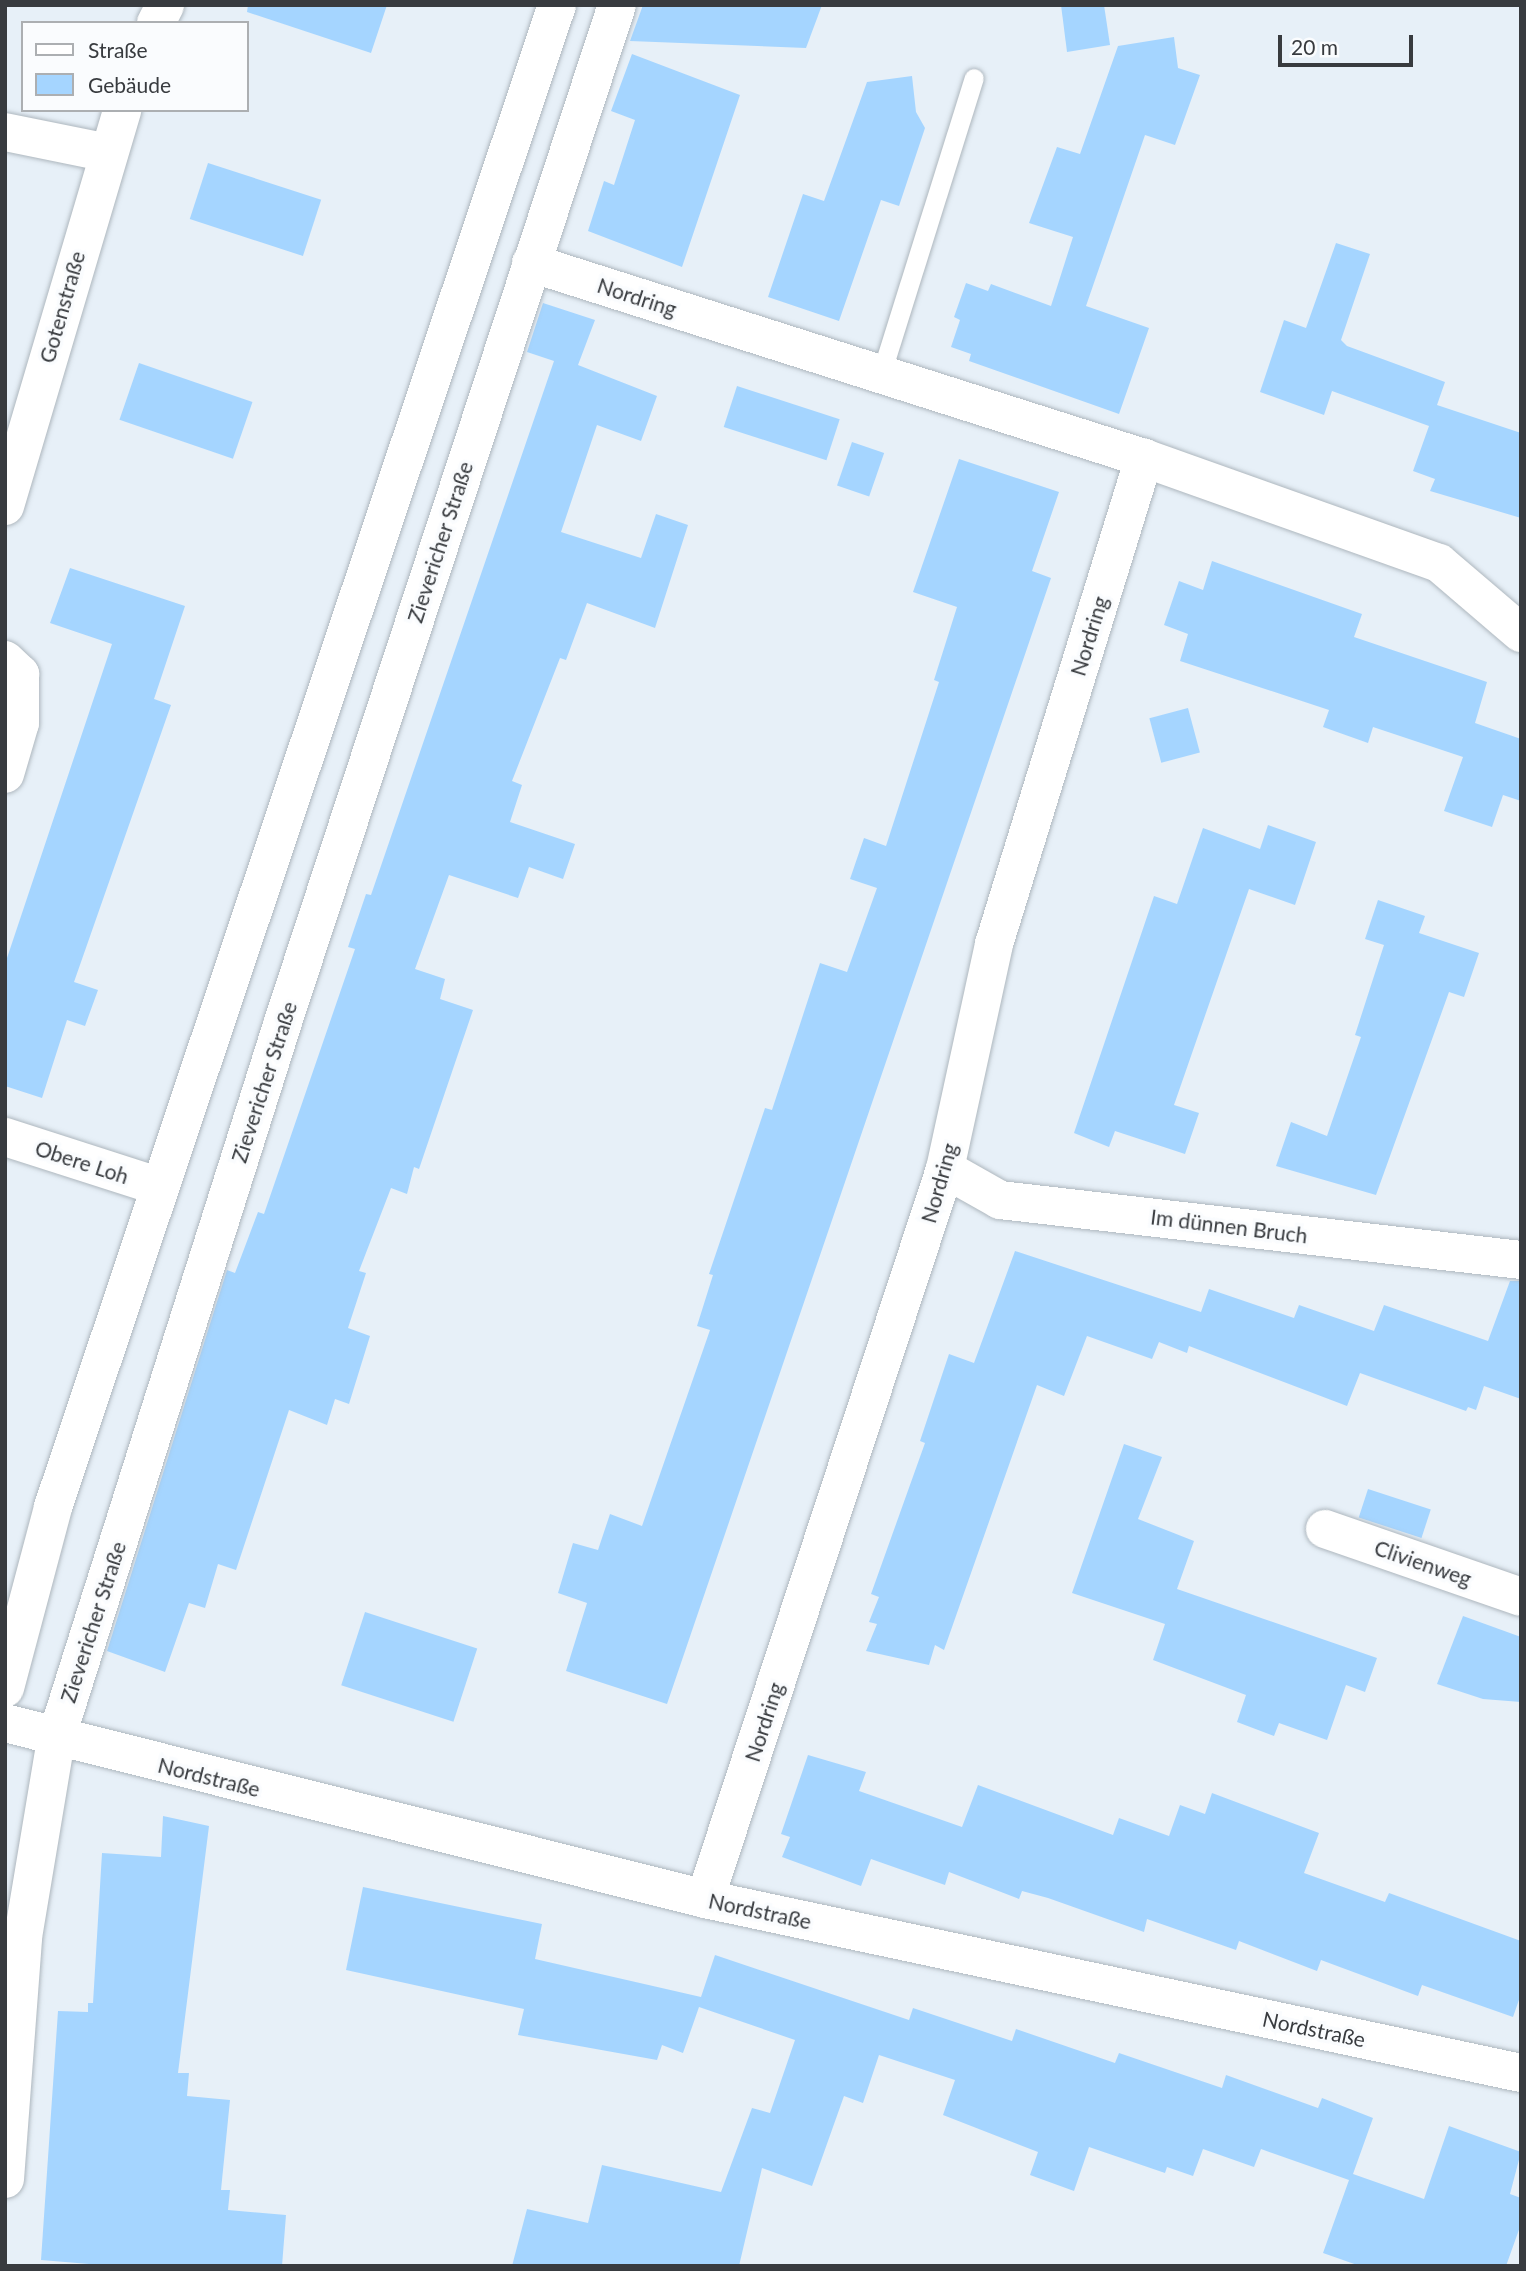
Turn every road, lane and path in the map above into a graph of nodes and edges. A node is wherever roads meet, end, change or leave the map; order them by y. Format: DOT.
graph roads {
  1 [pos="165,5"];
  2 [pos="557,5"];
  3 [pos="617,5"];
  4 [pos="157,21"];
  5 [pos="974,78"];
  6 [pos="121,112"];
  7 [pos="5,132"];
  8 [pos="108,153"];
  9 [pos="531,263"];
  10 [pos="881,374"];
  11 [pos="1144,458"];
  12 [pos="5,506"];
  13 [pos="1521,633"];
  14 [pos="5,660"];
  15 [pos="5,774"];
  16 [pos="5,1137"];
  17 [pos="945,1169"];
  18 [pos="158,1186"];
  19 [pos="1521,1260"];
  20 [pos="1325,1529"];
  21 [pos="1521,1597"];
  22 [pos="5,1688"];
  23 [pos="5,1723"];
  24 [pos="57,1739"];
  25 [pos="705,1899"];
  26 [pos="1521,2073"];
  27 [pos="5,2179"];
  1 -- 4 [label="street"];
  2 -- 18 [label="street"];
  3 -- 9 [label="street, Zievericher Straße"];
  5 -- 10 [label="lane"];
  6 -- 8 [label="street, Gotenstraße"];
  7 -- 8 [label="street"];
  8 -- 12 [label="street, Gotenstraße"];
  9 -- 10 [label="street, Nordring"];
  9 -- 24 [label="street, Zievericher Straße"];
  10 -- 11 [label="street, Nordring"];
  11 -- 13 [label="street, Nordring"];
  11 -- 17 [label="street, Nordring"];
  14 -- 15 [label="street"];
  16 -- 18 [label="street, Obere Loh"];
  17 -- 19 [label="street, Im dünnen Bruch"];
  17 -- 25 [label="street, Nordring"];
  18 -- 22 [label="street"];
  20 -- 21 [label="street, Clivienweg"];
  23 -- 24 [label="street, Nordstraße"];
  24 -- 25 [label="street, Nordstraße"];
  24 -- 27 [label="street, Zievericher Straße"];
  25 -- 26 [label="street, Nordstraße"];
}
